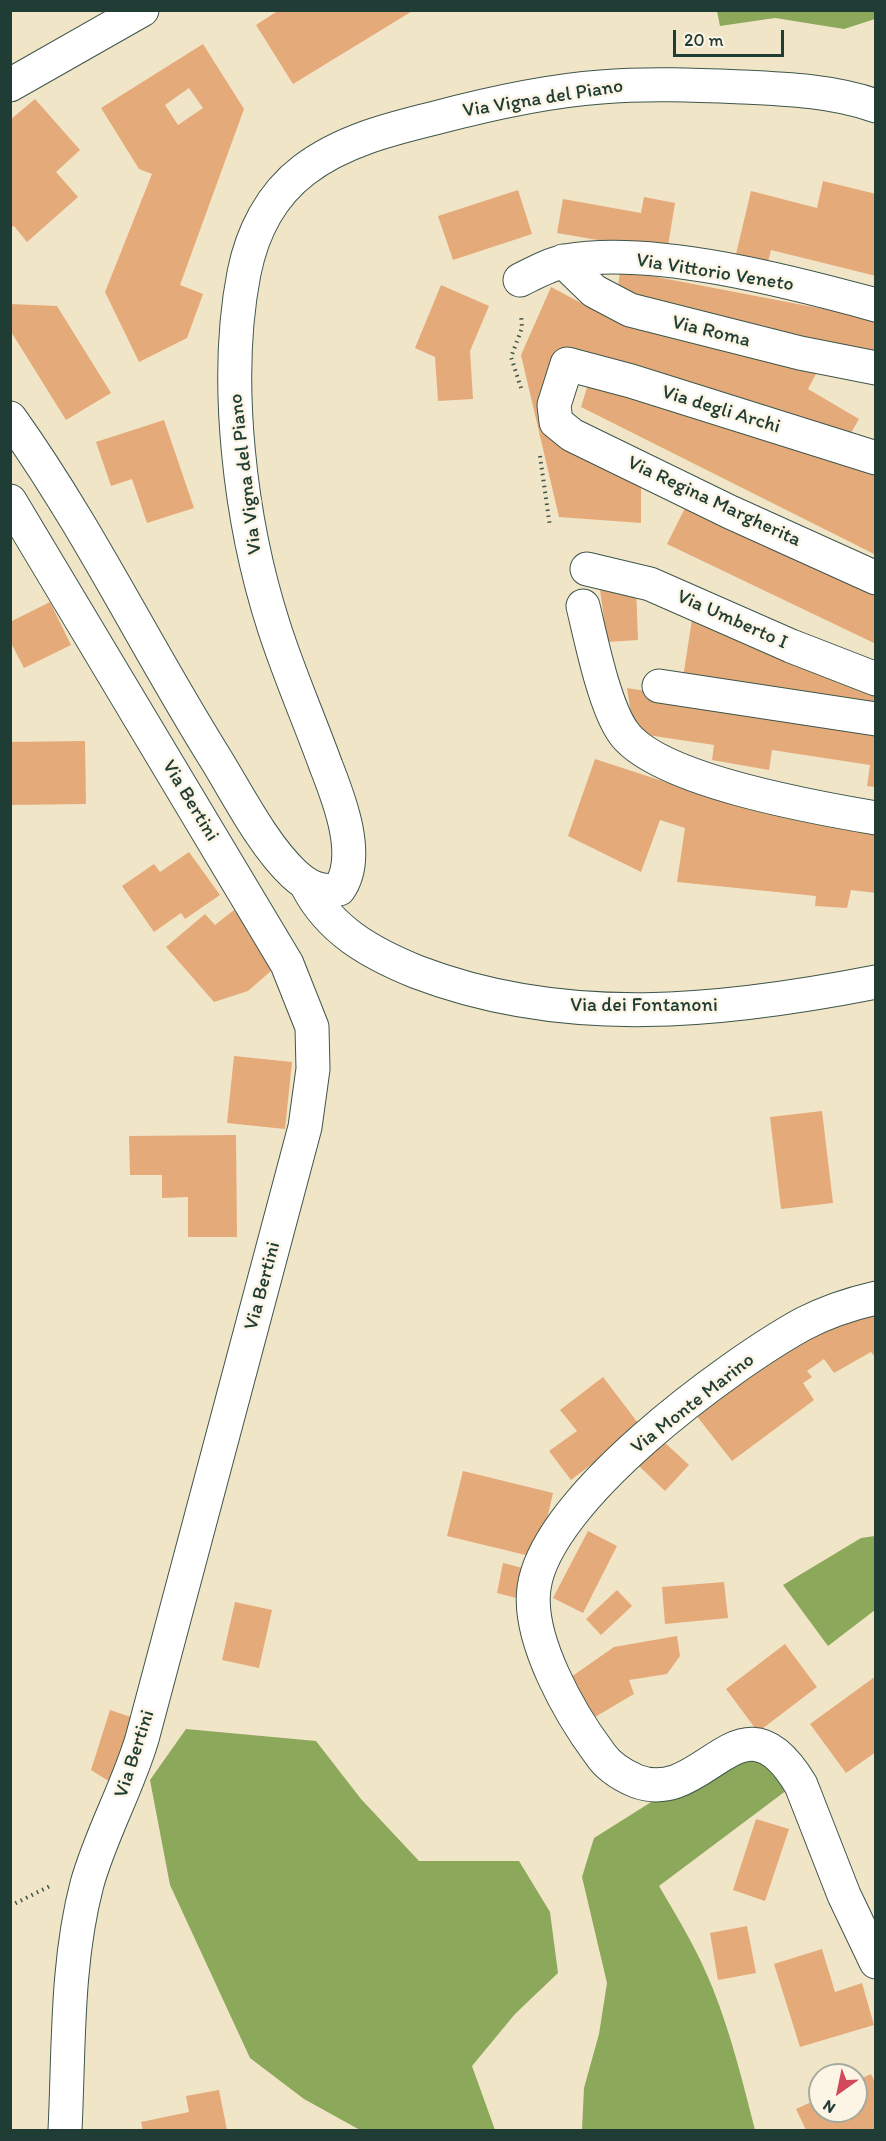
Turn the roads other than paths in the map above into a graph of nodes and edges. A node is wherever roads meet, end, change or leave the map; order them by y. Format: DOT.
graph roads {
  1 [pos="142,10"];
  2 [pos="10,85"];
  3 [pos="876,106"];
  4 [pos="563,261"];
  5 [pos="520,280"];
  6 [pos="876,305"];
  7 [pos="567,364"];
  8 [pos="876,368"];
  9 [pos="10,418"];
  10 [pos="876,458"];
  11 [pos="10,501"];
  12 [pos="587,569"];
  13 [pos="876,578"];
  14 [pos="583,606"];
  15 [pos="876,680"];
  16 [pos="659,686"];
  17 [pos="876,719"];
  18 [pos="876,818"];
  19 [pos="306,884"];
  20 [pos="876,982"];
  21 [pos="876,1298"];
  22 [pos="876,1962"];
  23 [pos="65,2130"];
  1 -- 2 [label="street"];
  3 -- 19 [label="street, Via Vigna del Piano"];
  4 -- 5 [label="street, Via Vittorio Veneto"];
  4 -- 6 [label="street, Via Vittorio Veneto"];
  4 -- 8 [label="street, Via Roma"];
  7 -- 10 [label="street, Via degli Archi"];
  7 -- 13 [label="street, Via Regina Margherita"];
  9 -- 19 [label="street"];
  11 -- 23 [label="street, Via Bertini"];
  12 -- 15 [label="street, Via Umberto I"];
  14 -- 18 [label="street"];
  16 -- 17 [label="street"];
  19 -- 20 [label="street, Via dei Fontanoni"];
  21 -- 22 [label="street, Via Monte Marino"];
}
